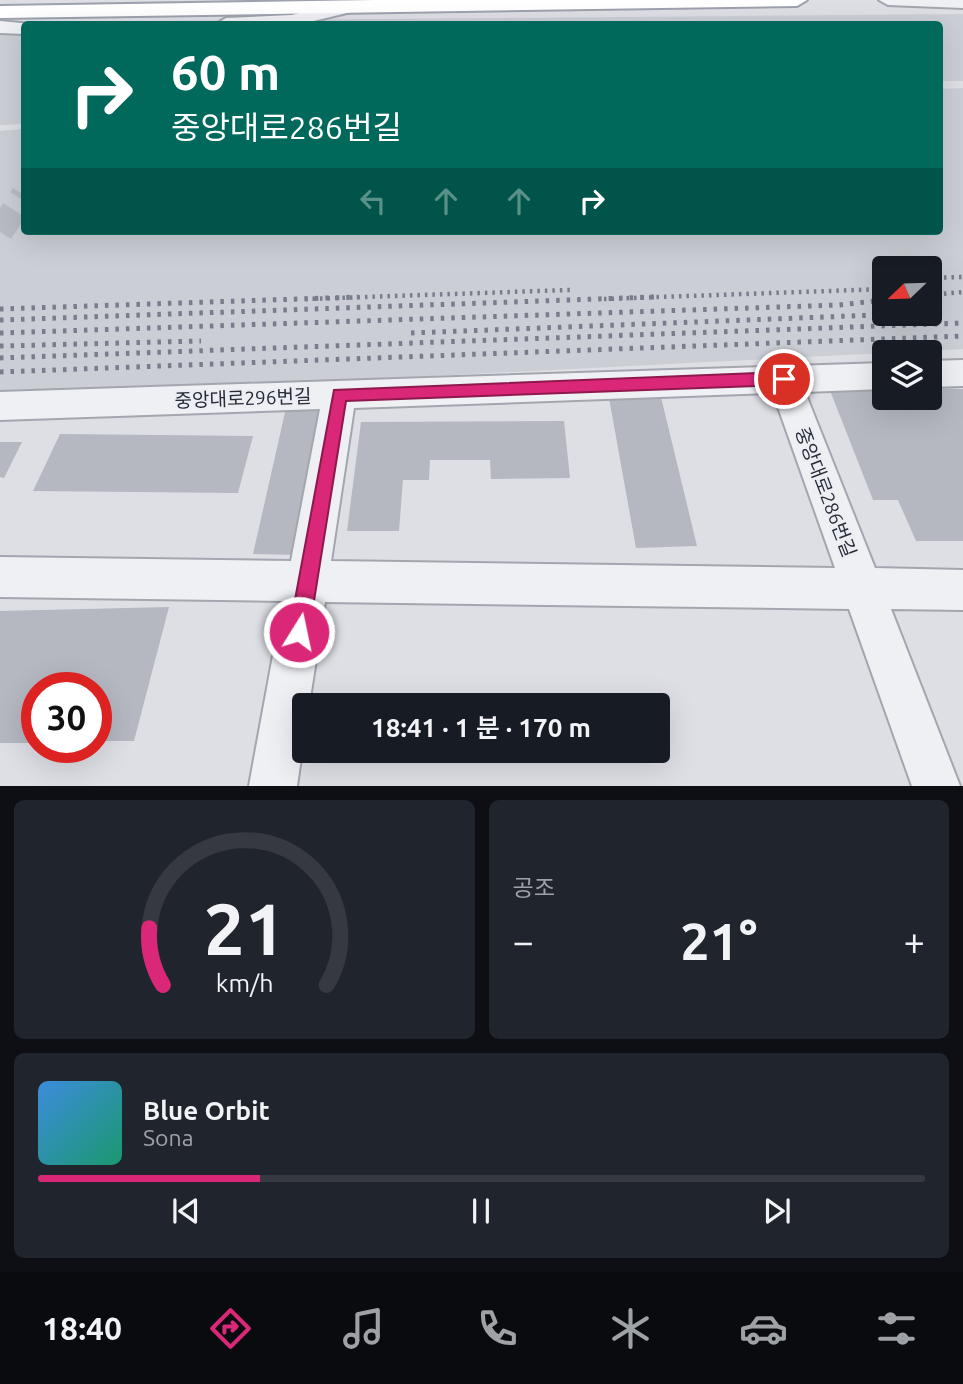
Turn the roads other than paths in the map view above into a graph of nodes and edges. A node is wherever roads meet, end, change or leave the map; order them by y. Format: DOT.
graph roads {
  1 [pos="797,0"];
  2 [pos="888,0"];
  3 [pos="963,3"];
  4 [pos="344,8"];
  5 [pos="0,12"];
  6 [pos="276,21"];
  7 [pos="0,27"];
  8 [pos="21,28"];
  9 [pos="963,373"];
  10 [pos="942,374"];
  11 [pos="872,376"];
  12 [pos="784,379"];
  13 [pos="339,394"];
  14 [pos="0,406"];
  15 [pos="0,577"];
  16 [pos="308,580"];
  17 [pos="863,589"];
  18 [pos="963,590"];
  19 [pos="273,786"];
  20 [pos="936,786"];
  1 -- 4 [label="main road"];
  2 -- 3 [label="street"];
  4 -- 5 [label="main road"];
  4 -- 6 [label="street"];
  7 -- 8 [label="street"];
  9 -- 10 [label="street"];
  11 -- 12 [label="street"];
  12 -- 13 [label="street"];
  12 -- 17 [label="street, 중앙대로286번길"];
  13 -- 14 [label="street, 중앙대로296번길"];
  13 -- 16 [label="street, 중앙대로296번길"];
  15 -- 16 [label="street"];
  16 -- 17 [label="street, 중앙대로286번길"];
  16 -- 19 [label="street, 중앙대로296번길"];
  17 -- 18 [label="street"];
  17 -- 20 [label="street, 중앙대로286번길"];
}
